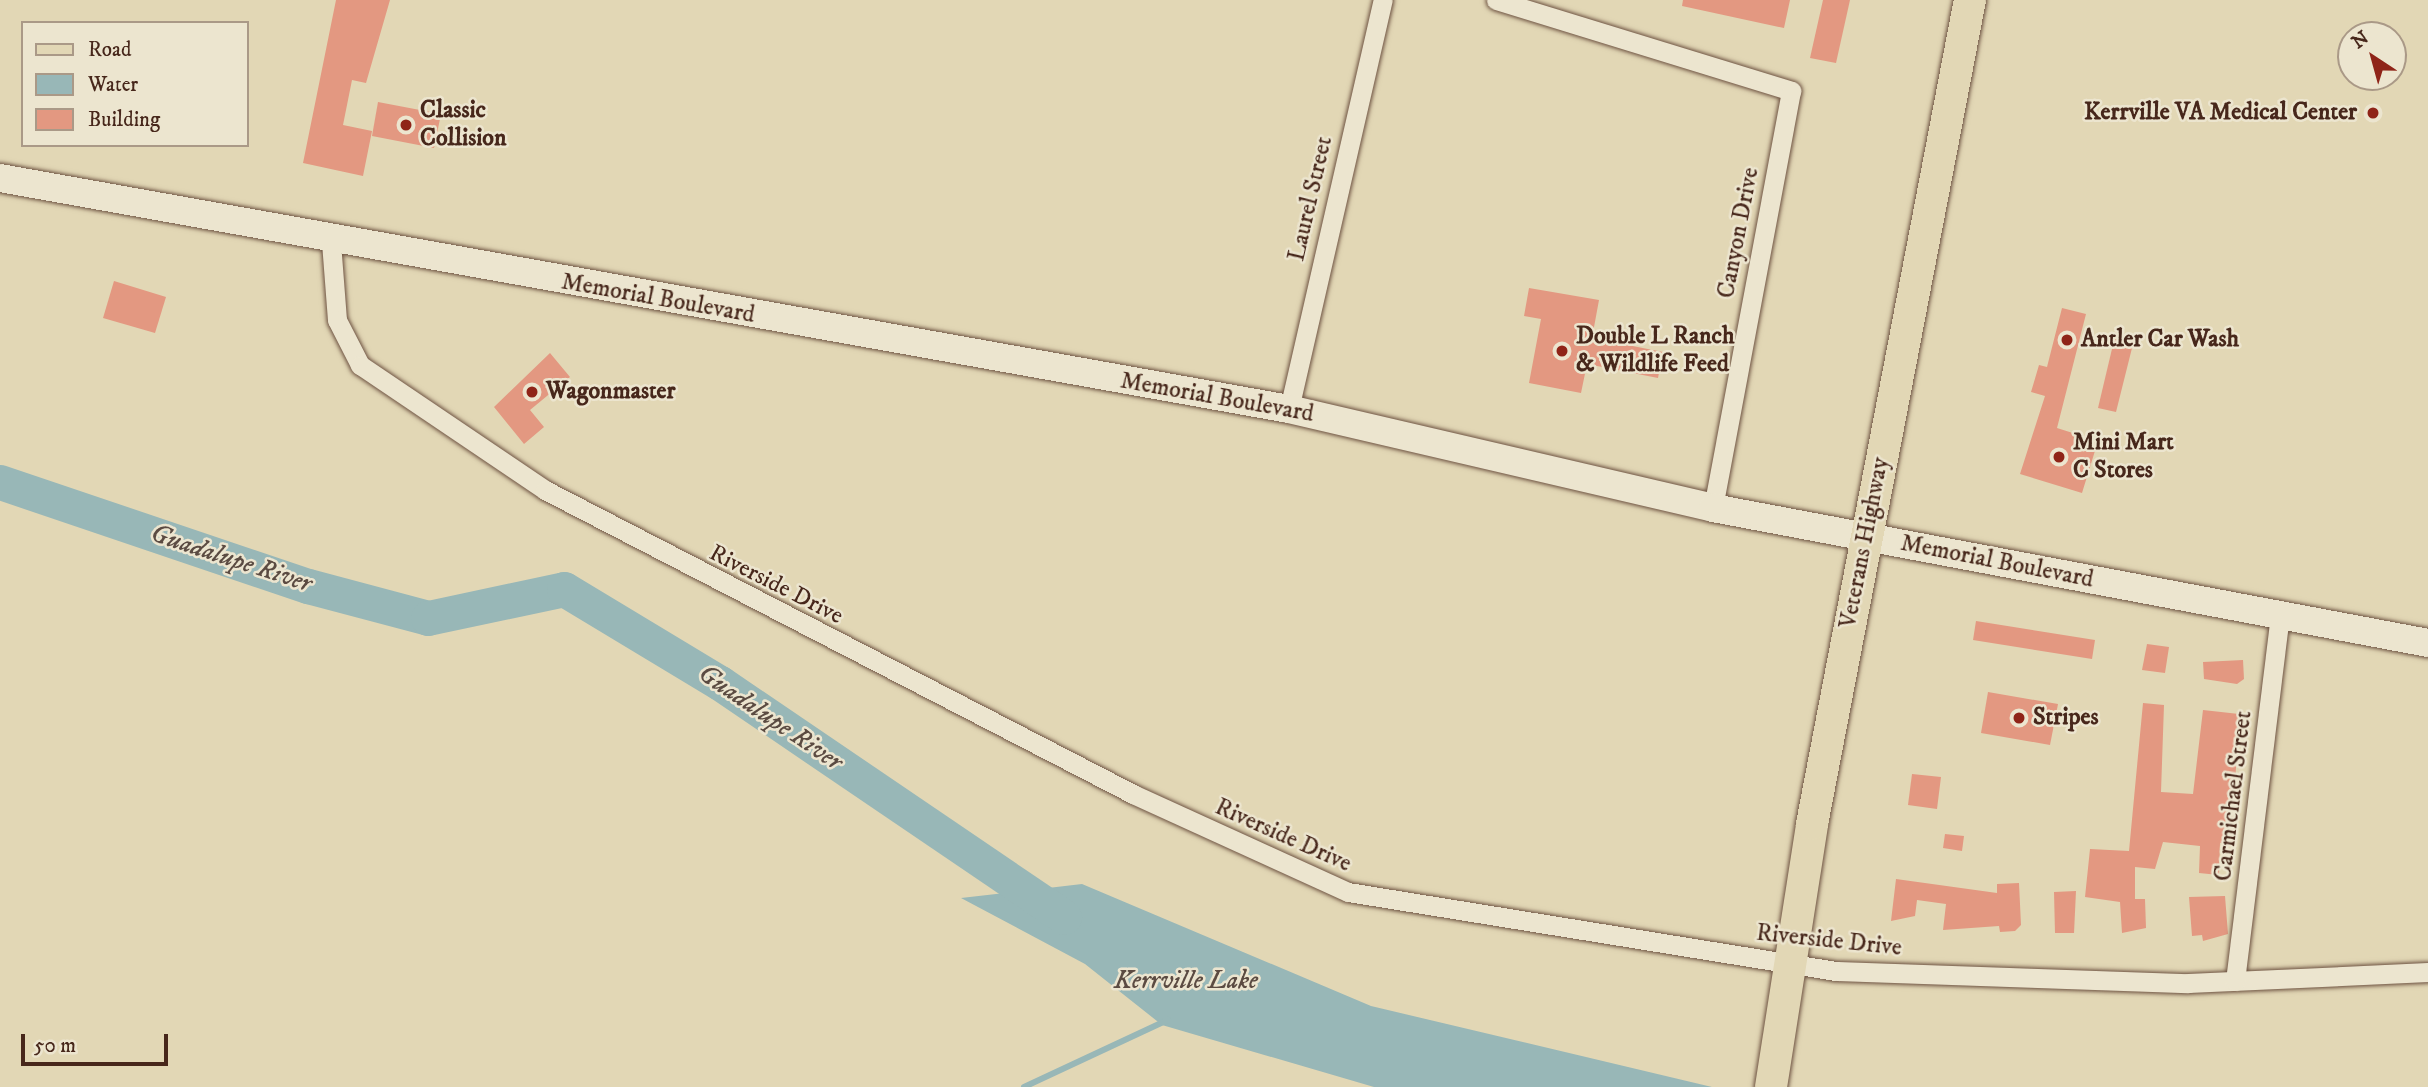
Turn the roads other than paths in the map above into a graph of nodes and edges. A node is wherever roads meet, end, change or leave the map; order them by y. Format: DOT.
graph roads {
  1 [pos="1383,0"];
  2 [pos="1496,0"];
  3 [pos="1970,0"];
  4 [pos="0,178"];
  5 [pos="331,242"];
  6 [pos="1289,410"];
  7 [pos="1713,508"];
  8 [pos="1866,536"];
  9 [pos="2280,617"];
  10 [pos="2428,643"];
  11 [pos="1787,964"];
  12 [pos="2428,972"];
  13 [pos="2235,981"];
  14 [pos="1771,1087"];
  1 -- 6 [label="street, Laurel Street"];
  2 -- 7 [label="street, Canyon Drive"];
  3 -- 8 [label="main road, Veterans Highway"];
  4 -- 5 [label="main road, Memorial Boulevard"];
  5 -- 6 [label="main road, Memorial Boulevard"];
  5 -- 11 [label="street, Riverside Drive"];
  6 -- 7 [label="main road, Memorial Boulevard"];
  7 -- 8 [label="main road, Memorial Boulevard"];
  8 -- 9 [label="main road, Memorial Boulevard"];
  8 -- 11 [label="main road, Veterans Highway"];
  9 -- 10 [label="main road, Memorial Boulevard"];
  9 -- 13 [label="street, Carmichael Street"];
  11 -- 13 [label="street, Riverside Drive"];
  11 -- 14 [label="main road, Veterans Highway"];
  12 -- 13 [label="street, Riverside Drive"];
}
